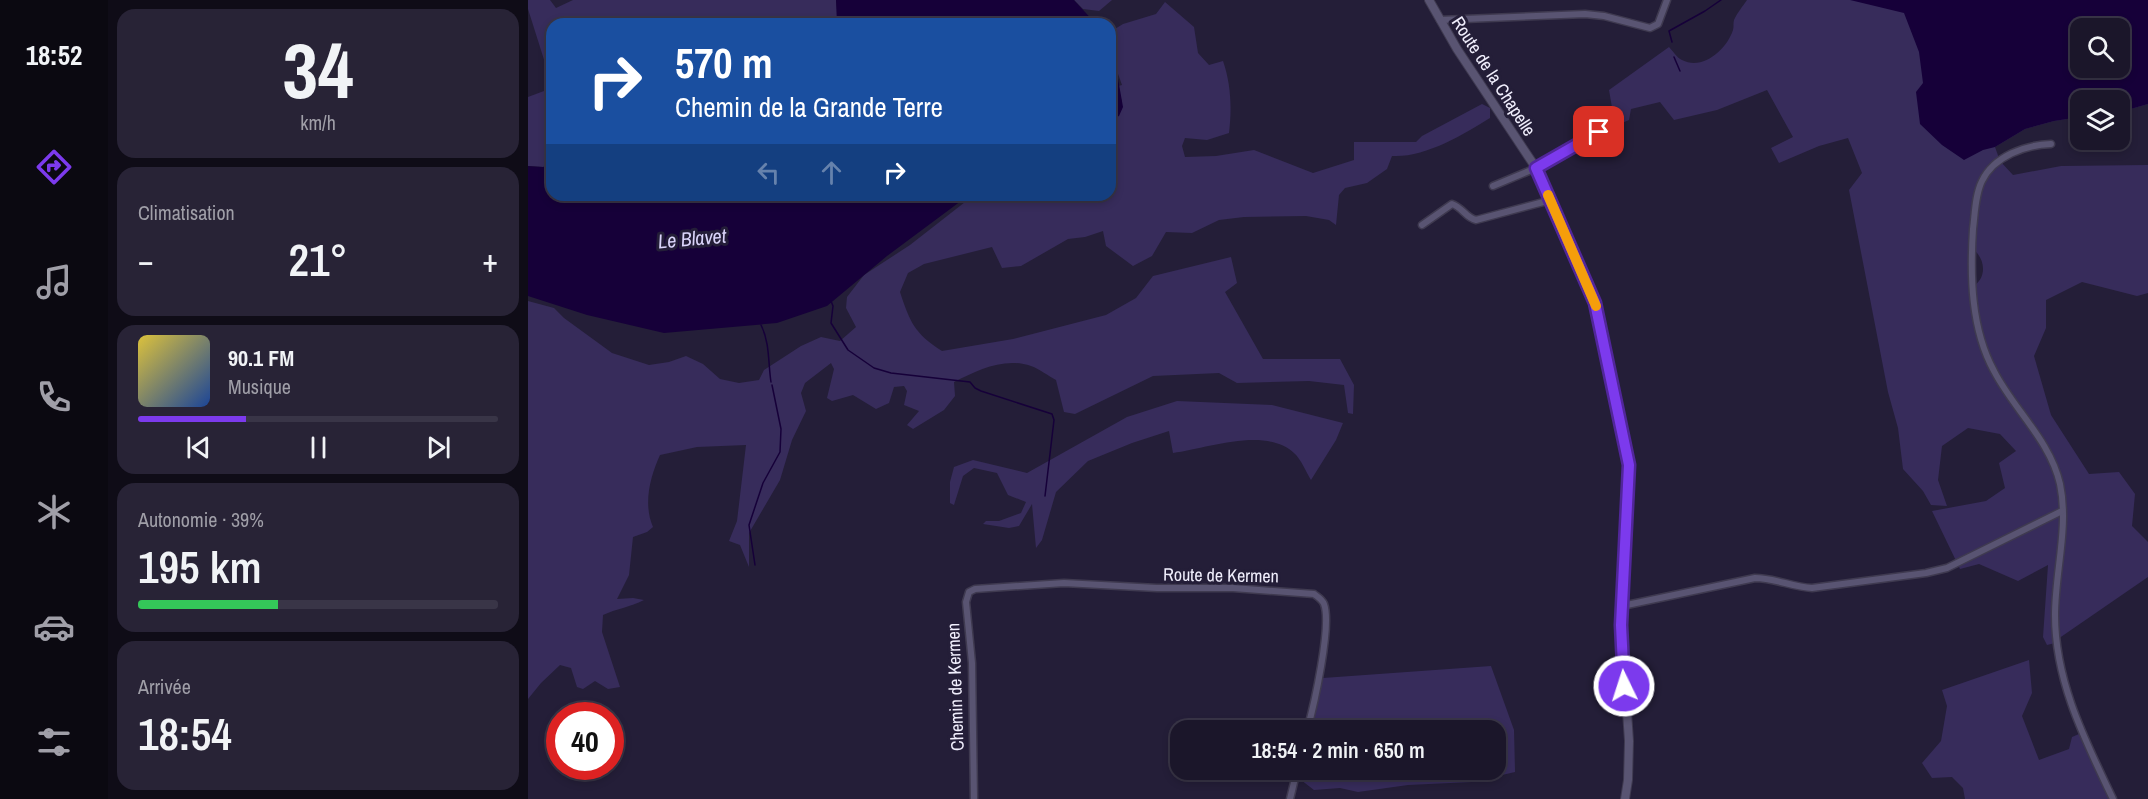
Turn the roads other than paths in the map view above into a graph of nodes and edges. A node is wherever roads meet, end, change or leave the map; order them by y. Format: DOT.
graph roads {
  1 [pos="1429,0"];
  2 [pos="1666,0"];
  3 [pos="1440,20"];
  4 [pos="1599,132"];
  5 [pos="2051,144"];
  6 [pos="1536,168"];
  7 [pos="1493,186"];
  8 [pos="1551,200"];
  9 [pos="1422,225"];
  10 [pos="2062,511"];
  11 [pos="985,588"];
  12 [pos="1622,606"];
  13 [pos="1309,720"];
  14 [pos="1295,780"];
  15 [pos="974,799"];
  16 [pos="1290,799"];
  17 [pos="1625,799"];
  18 [pos="2113,799"];
  1 -- 3 [label="street, Route de la Chapelle"];
  2 -- 3 [label="street"];
  3 -- 6 [label="street, Route de la Chapelle"];
  4 -- 6 [label="street"];
  5 -- 10 [label="street"];
  6 -- 7 [label="street"];
  6 -- 8 [label="street, Route de la Chapelle"];
  8 -- 9 [label="street"];
  8 -- 12 [label="street, Route de la Chapelle"];
  10 -- 12 [label="street"];
  10 -- 18 [label="street"];
  11 -- 13 [label="street, Route de Kermen"];
  11 -- 15 [label="street, Chemin de Kermen"];
  12 -- 17 [label="street, Route de la Chapelle"];
  14 -- 16 [label="street"];
}
